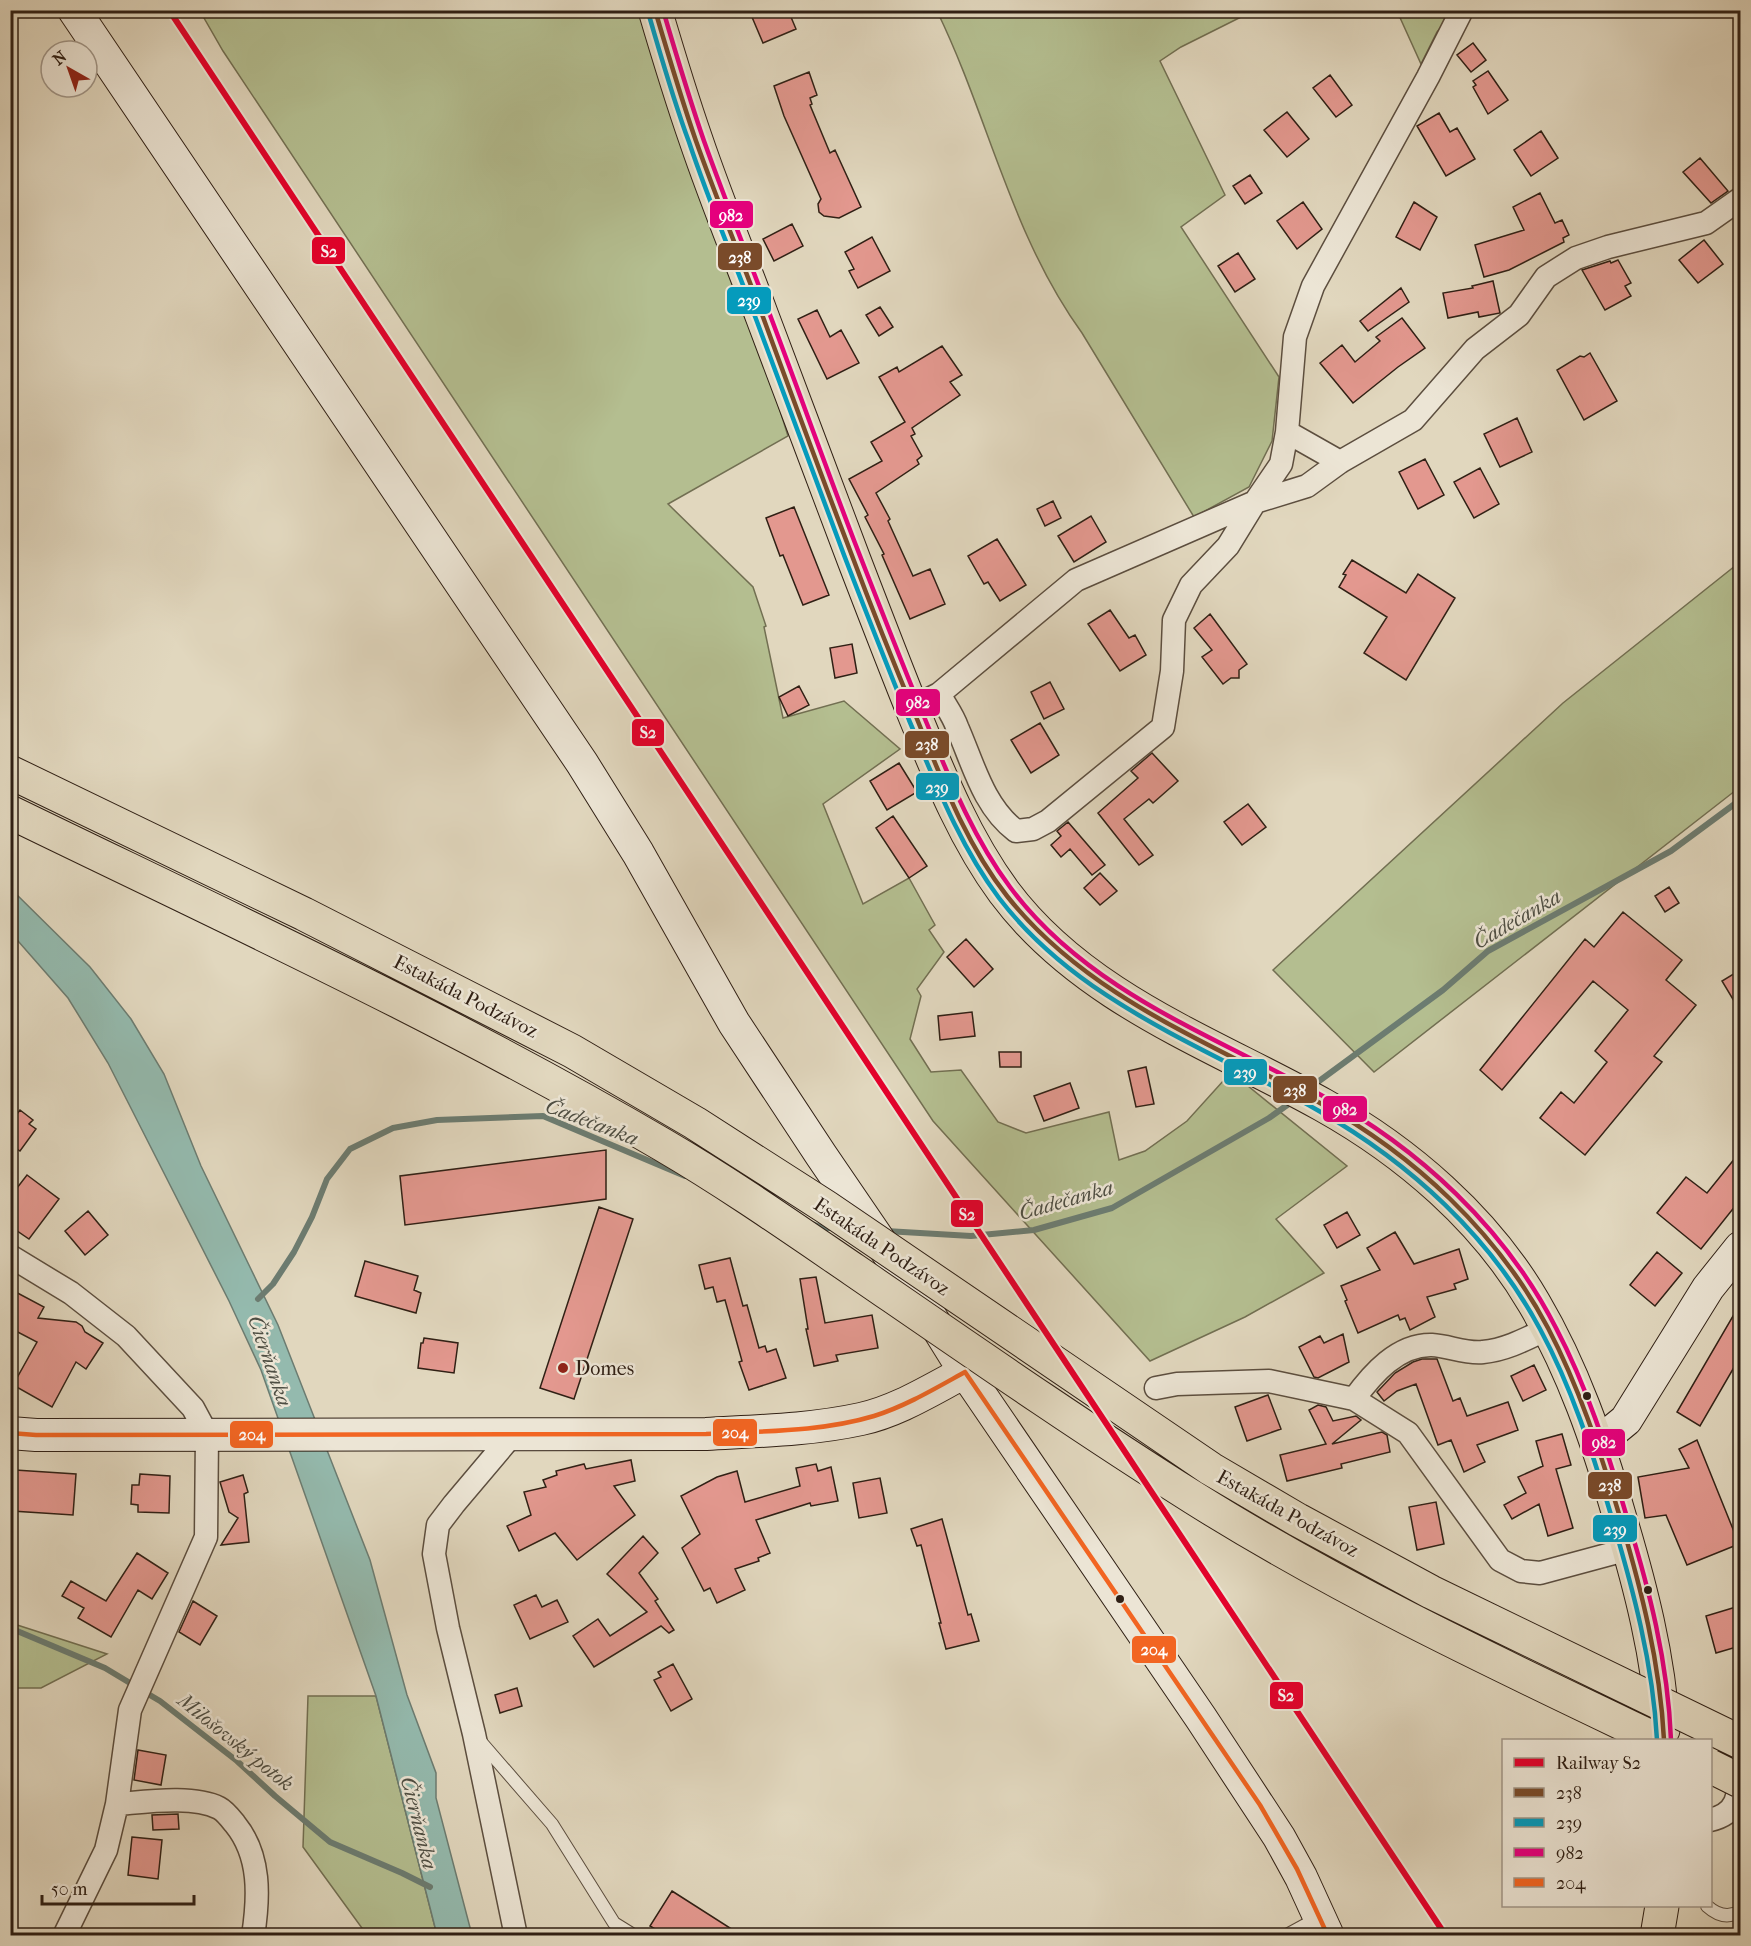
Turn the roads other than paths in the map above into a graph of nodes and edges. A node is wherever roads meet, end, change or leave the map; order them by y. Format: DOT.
graph roads {
  1 [pos="74,10"];
  2 [pos="655,10"];
  3 [pos="1462,10"];
  4 [pos="1740,199"];
  5 [pos="1287,432"];
  6 [pos="1340,462"];
  7 [pos="1255,502"];
  8 [pos="925,700"];
  9 [pos="10,772"];
  10 [pos="10,812"];
  11 [pos="1740,1248"];
  12 [pos="10,1257"];
  13 [pos="1549,1328"];
  14 [pos="965,1372"];
  15 [pos="1156,1388"];
  16 [pos="1354,1399"];
  17 [pos="10,1432"];
  18 [pos="207,1434"];
  19 [pos="513,1434"];
  20 [pos="1598,1443"];
  21 [pos="1629,1549"];
  22 [pos="474,1734"];
  23 [pos="1655,1739"];
  24 [pos="1664,1739"];
  25 [pos="1740,1742"];
  26 [pos="1740,1752"];
  27 [pos="1712,1767"];
  28 [pos="1740,1781"];
  29 [pos="117,1804"];
  30 [pos="1712,1819"];
  31 [pos="1662,1907"];
  32 [pos="1710,1907"];
  33 [pos="1740,1911"];
  34 [pos="1324,1926"];
  35 [pos="64,1935"];
  36 [pos="254,1935"];
  37 [pos="516,1935"];
  38 [pos="635,1935"];
  39 [pos="1285,1935"];
  40 [pos="1657,1935"];
  1 -- 14 [label="street, bridge"];
  2 -- 8 [label="main road"];
  3 -- 5 [label="street"];
  4 -- 6 [label="street"];
  5 -- 6 [label="street"];
  5 -- 7 [label="street"];
  6 -- 7 [label="street"];
  7 -- 8 [label="street"];
  7 -- 8 [label="street"];
  8 -- 13 [label="main road"];
  9 -- 25 [label="main road, Estakáda Podzávoz, bridge"];
  10 -- 23 [label="main road, Estakáda Podzávoz, bridge"];
  11 -- 20 [label="street"];
  12 -- 18 [label="street"];
  13 -- 16 [label="street"];
  13 -- 20 [label="main road"];
  14 -- 19 [label="street"];
  14 -- 34 [label="street"];
  15 -- 16 [label="street"];
  16 -- 21 [label="street"];
  17 -- 18 [label="street"];
  18 -- 19 [label="street"];
  18 -- 29 [label="street"];
  19 -- 22 [label="street"];
  20 -- 21 [label="main road"];
  21 -- 24 [label="main road"];
  22 -- 37 [label="street"];
  22 -- 38 [label="lane"];
  26 -- 30 [label="street"];
  27 -- 28 [label="main road, bridge"];
  29 -- 35 [label="street"];
  29 -- 36 [label="street"];
  31 -- 40 [label="main road"];
  32 -- 33 [label="lane"];
  34 -- 39 [label="lane"];
}
